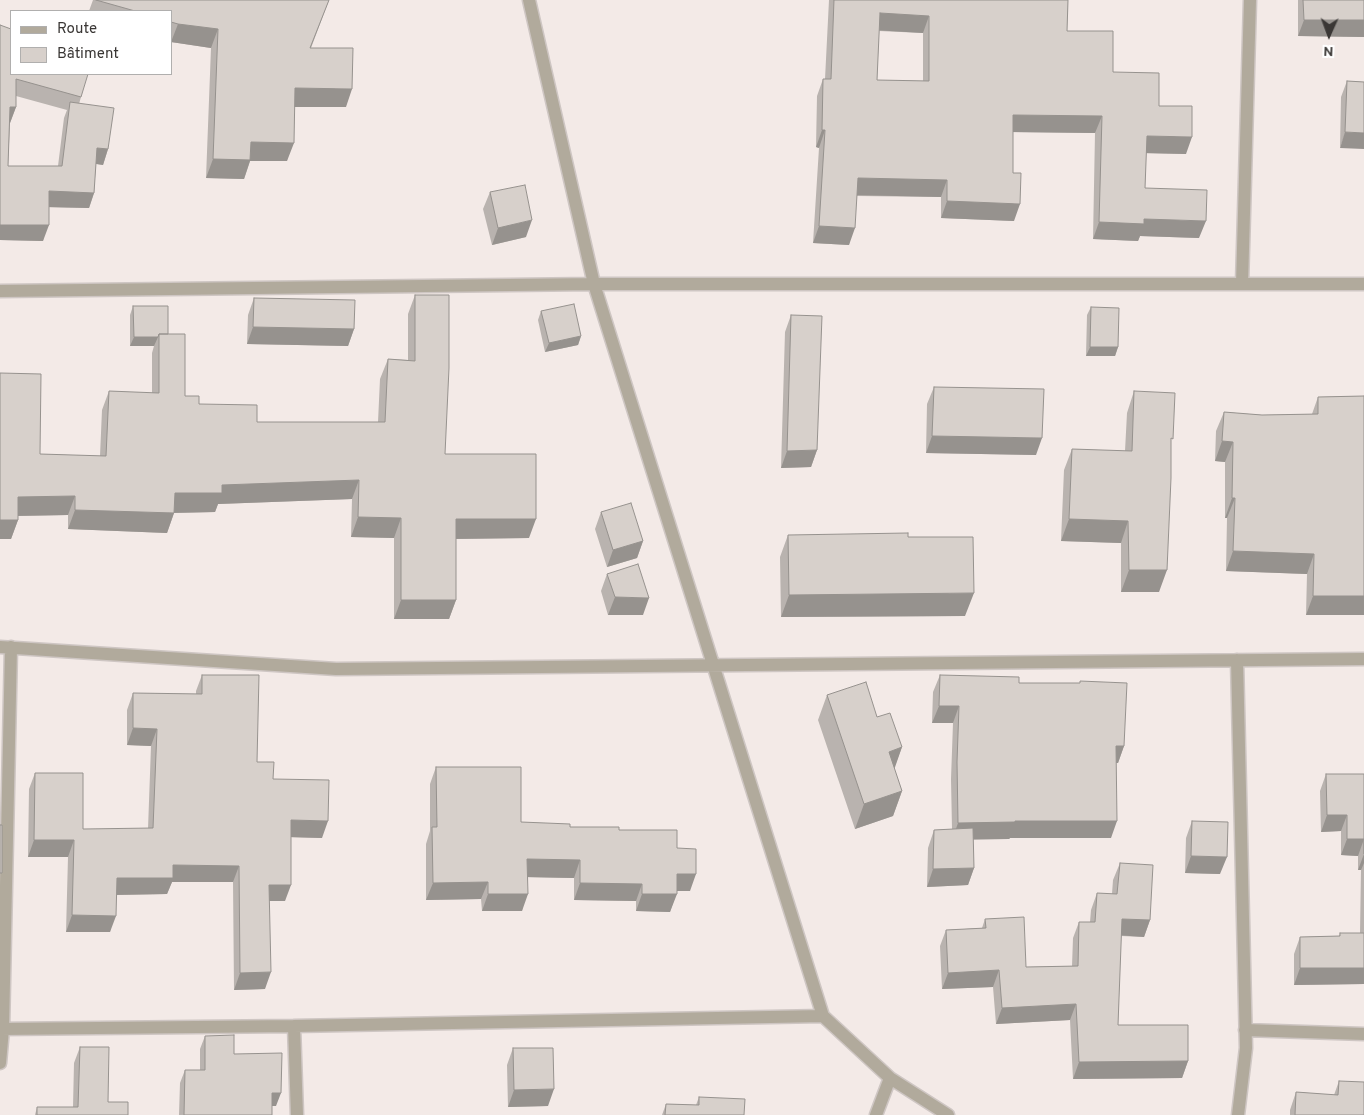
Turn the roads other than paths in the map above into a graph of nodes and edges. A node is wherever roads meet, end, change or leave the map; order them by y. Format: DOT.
graph roads {
  1 [pos="529,0"];
  2 [pos="1250,0"];
  3 [pos="594,284"];
  4 [pos="1242,284"];
  5 [pos="1364,284"];
  6 [pos="0,291"];
  7 [pos="6,647"];
  8 [pos="1364,659"];
  9 [pos="1237,660"];
  10 [pos="713,665"];
  11 [pos="823,1016"];
  12 [pos="294,1026"];
  13 [pos="2,1029"];
  14 [pos="1245,1030"];
  15 [pos="1364,1034"];
  16 [pos="0,1063"];
  17 [pos="890,1078"];
  18 [pos="297,1115"];
  19 [pos="876,1115"];
  20 [pos="948,1115"];
  21 [pos="1238,1115"];
  1 -- 3 [label="street"];
  2 -- 4 [label="street"];
  3 -- 4 [label="street"];
  3 -- 6 [label="street"];
  3 -- 10 [label="street"];
  4 -- 5 [label="street"];
  7 -- 10 [label="street"];
  7 -- 13 [label="street"];
  8 -- 9 [label="street"];
  9 -- 10 [label="street"];
  9 -- 14 [label="street"];
  10 -- 11 [label="street"];
  11 -- 12 [label="street"];
  11 -- 17 [label="street"];
  12 -- 13 [label="street"];
  12 -- 18 [label="street"];
  13 -- 16 [label="street"];
  14 -- 15 [label="street"];
  14 -- 21 [label="street"];
  17 -- 19 [label="street"];
  17 -- 20 [label="street"];
}
